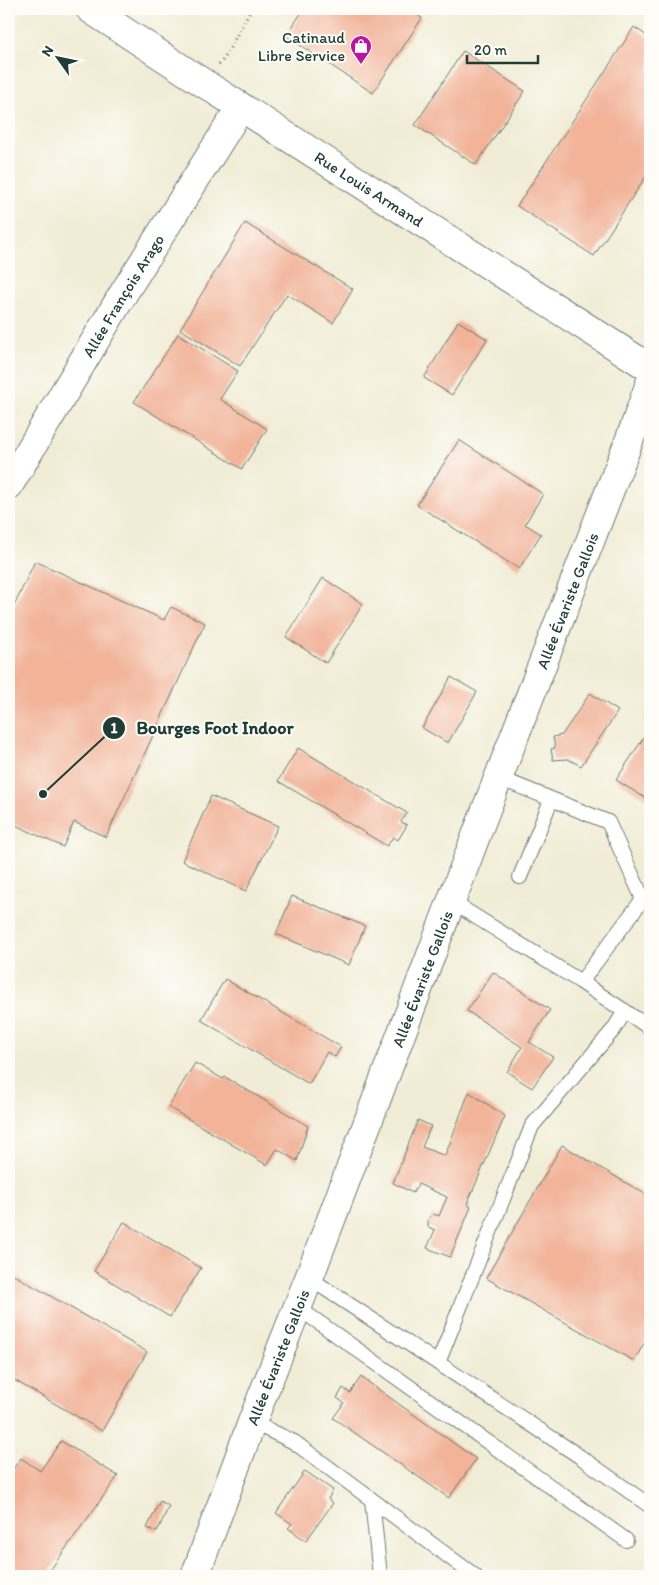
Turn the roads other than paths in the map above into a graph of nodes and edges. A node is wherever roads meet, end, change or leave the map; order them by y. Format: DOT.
graph roads {
  1 [pos="90,9"];
  2 [pos="241,107"];
  3 [pos="650,368"];
  4 [pos="650,383"];
  5 [pos="9,485"];
  6 [pos="499,778"];
  7 [pos="551,800"];
  8 [pos="520,877"];
  9 [pos="452,902"];
  10 [pos="581,982"];
  11 [pos="625,1011"];
  12 [pos="650,1028"];
  13 [pos="309,1278"];
  14 [pos="297,1307"];
  15 [pos="438,1363"];
  16 [pos="252,1422"];
  17 [pos="372,1500"];
  18 [pos="650,1506"];
  19 [pos="626,1540"];
  20 [pos="195,1576"];
  21 [pos="380,1576"];
  22 [pos="475,1576"];
  1 -- 2 [label="street, Rue Louis Armand"];
  2 -- 3 [label="street, Rue Louis Armand"];
  2 -- 5 [label="street, Allée François Arago"];
  4 -- 6 [label="street, Allée Évariste Gallois"];
  6 -- 7 [label="lane"];
  6 -- 9 [label="street, Allée Évariste Gallois"];
  7 -- 8 [label="lane"];
  7 -- 10 [label="lane"];
  9 -- 10 [label="lane"];
  9 -- 13 [label="street, Allée Évariste Gallois"];
  10 -- 11 [label="lane"];
  11 -- 12 [label="lane"];
  11 -- 15 [label="lane"];
  13 -- 14 [label="street, Allée Évariste Gallois"];
  13 -- 15 [label="lane"];
  14 -- 16 [label="street, Allée Évariste Gallois"];
  14 -- 19 [label="lane"];
  15 -- 18 [label="lane"];
  16 -- 17 [label="lane"];
  16 -- 20 [label="street, Allée Évariste Gallois"];
  17 -- 21 [label="lane"];
  17 -- 22 [label="lane"];
}
